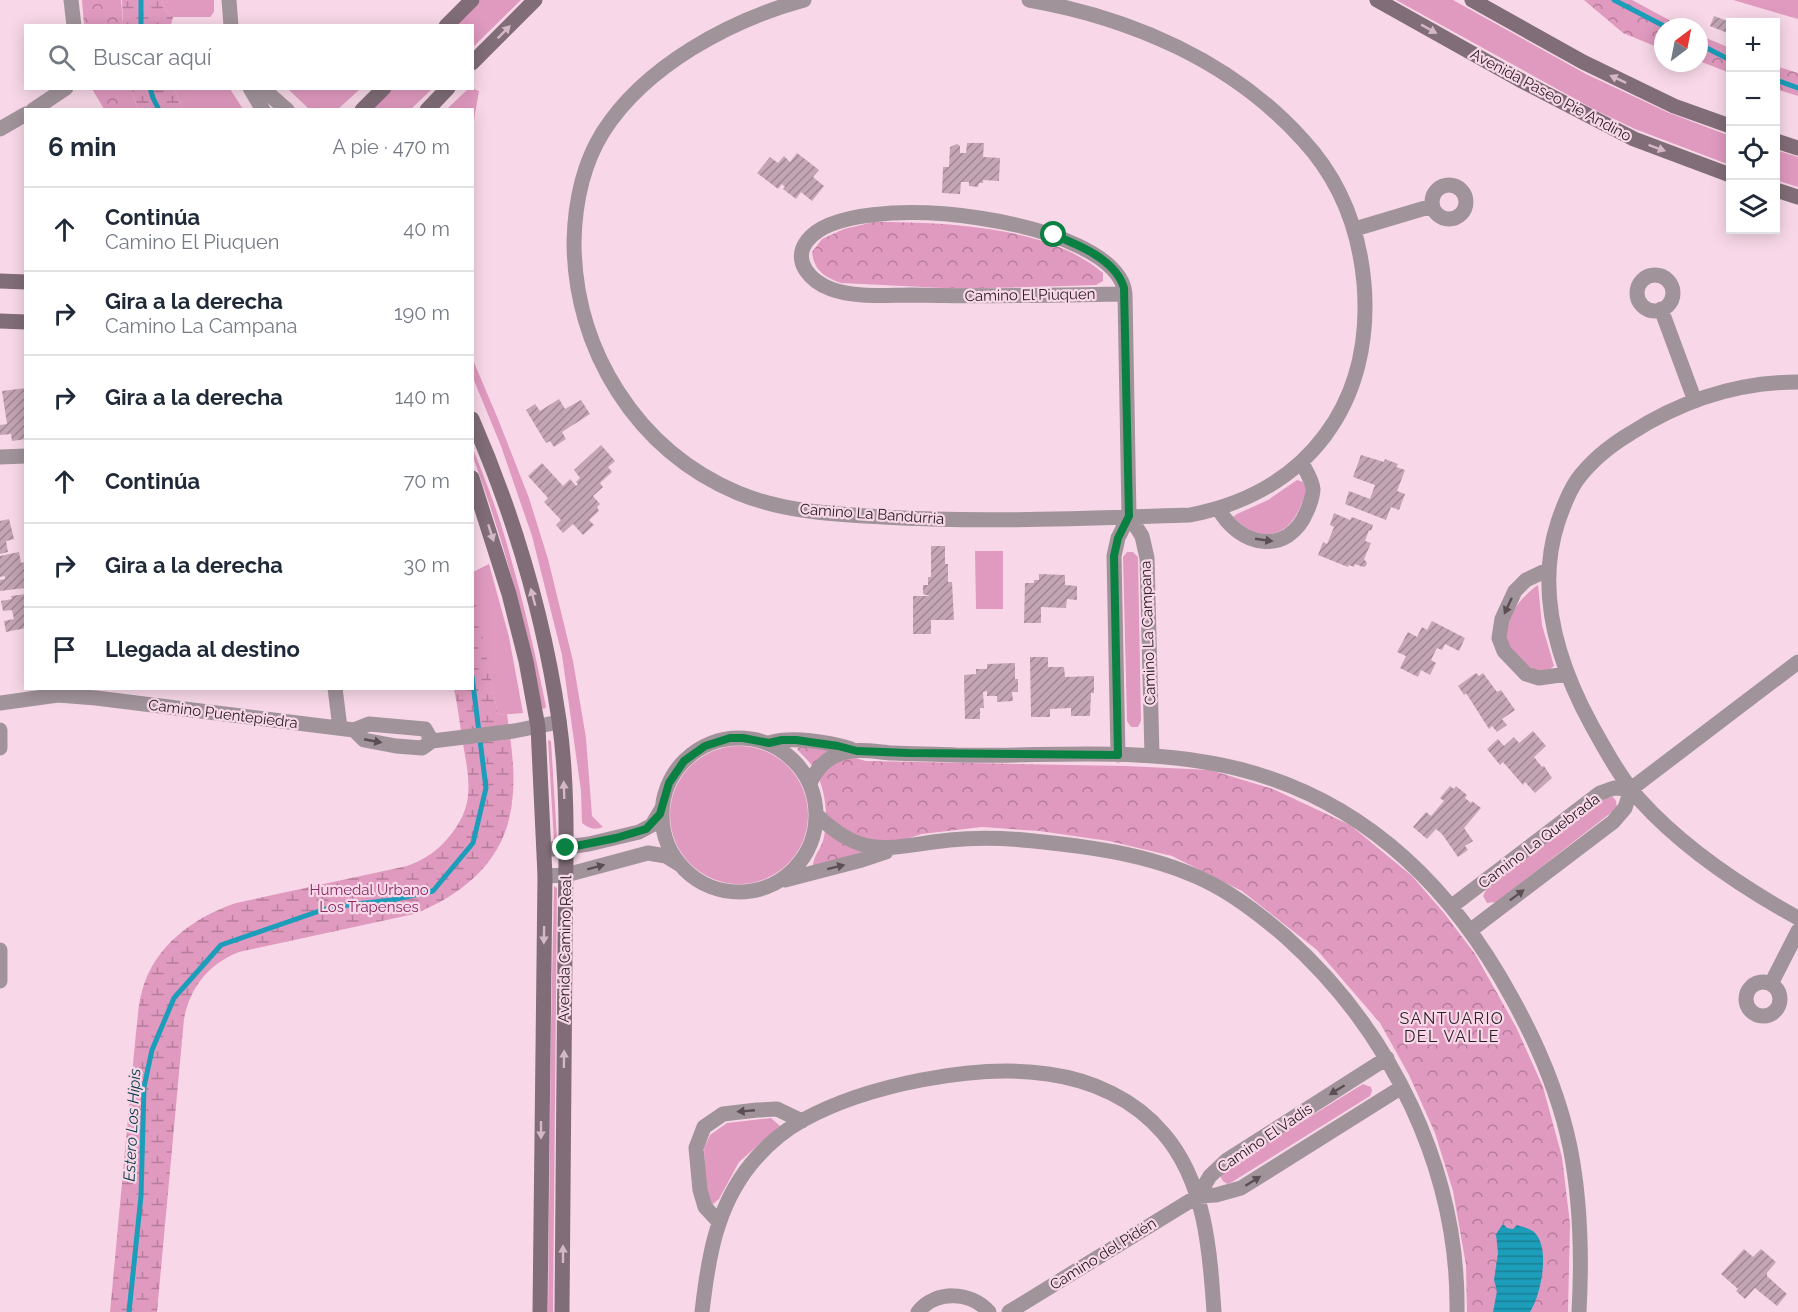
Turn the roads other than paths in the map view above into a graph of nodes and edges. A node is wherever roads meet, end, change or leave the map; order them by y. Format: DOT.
graph roads {
  1 [pos="71,0"];
  2 [pos="229,0"];
  3 [pos="472,0"];
  4 [pos="535,0"];
  5 [pos="804,0"];
  6 [pos="1029,0"];
  7 [pos="1377,0"];
  8 [pos="1472,0"];
  9 [pos="74,24"];
  10 [pos="231,24"];
  11 [pos="448,24"];
  12 [pos="474,61"];
  13 [pos="63,90"];
  14 [pos="251,90"];
  15 [pos="264,90"];
  16 [pos="382,90"];
  17 [pos="446,90"];
  18 [pos="36,108"];
  19 [pos="262,108"];
  20 [pos="285,108"];
  21 [pos="364,108"];
  22 [pos="429,108"];
  23 [pos="24,115"];
  24 [pos="1726,124"];
  25 [pos="0,129"];
  26 [pos="1780,142"];
  27 [pos="1798,148"];
  28 [pos="1726,173"];
  29 [pos="1780,191"];
  30 [pos="1798,197"];
  31 [pos="1432,206"];
  32 [pos="1354,229"];
  33 [pos="0,281"];
  34 [pos="24,282"];
  35 [pos="1125,294"];
  36 [pos="1661,309"];
  37 [pos="0,321"];
  38 [pos="24,322"];
  39 [pos="1798,382"];
  40 [pos="1695,401"];
  41 [pos="474,424"];
  42 [pos="24,456"];
  43 [pos="0,457"];
  44 [pos="1302,463"];
  45 [pos="474,484"];
  46 [pos="1218,508"];
  47 [pos="1129,516"];
  48 [pos="1549,569"];
  49 [pos="1798,662"];
  50 [pos="1567,674"];
  51 [pos="336,690"];
  52 [pos="0,703"];
  53 [pos="559,722"];
  54 [pos="538,727"];
  55 [pos="347,729"];
  56 [pos="0,730"];
  57 [pos="769,743"];
  58 [pos="0,748"];
  59 [pos="857,751"];
  60 [pos="1118,755"];
  61 [pos="1152,755"];
  62 [pos="810,783"];
  63 [pos="1631,789"];
  64 [pos="662,808"];
  65 [pos="817,815"];
  66 [pos="566,848"];
  67 [pos="894,848"];
  68 [pos="545,850"];
  69 [pos="682,866"];
  70 [pos="566,875"];
  71 [pos="545,876"];
  72 [pos="779,881"];
  73 [pos="1452,906"];
  74 [pos="1798,918"];
  75 [pos="1471,930"];
  76 [pos="1798,931"];
  77 [pos="0,950"];
  78 [pos="0,981"];
  79 [pos="1771,984"];
  80 [pos="1387,1058"];
  81 [pos="1402,1087"];
  82 [pos="802,1120"];
  83 [pos="1197,1196"];
  84 [pos="718,1221"];
  85 [pos="540,1312"];
  86 [pos="562,1312"];
  87 [pos="702,1312"];
  88 [pos="918,1312"];
  89 [pos="989,1312"];
  90 [pos="1009,1312"];
  91 [pos="1214,1312"];
  92 [pos="1457,1312"];
  93 [pos="1579,1312"];
  1 -- 9 [label="street"];
  2 -- 10 [label="street"];
  3 -- 11 [label="main road"];
  12 -- 4 [label="main road, one-way"];
  5 -- 47 [label="street, Camino La Bandurria"];
  6 -- 32 [label="street, Camino La Bandurria"];
  7 -- 28 [label="main road, Avenida Paseo Pie Andino, one-way"];
  24 -- 8 [label="main road, one-way"];
  13 -- 18 [label="street"];
  14 -- 19 [label="street"];
  15 -- 20 [label="street"];
  16 -- 21 [label="main road"];
  17 -- 22 [label="main road"];
  23 -- 25 [label="street"];
  26 -- 27 [label="main road"];
  29 -- 30 [label="main road"];
  31 -- 32 [label="street"];
  32 -- 44 [label="street, Camino La Bandurria"];
  33 -- 34 [label="main road"];
  35 -- 35 [label="street, Camino El Piuquen"];
  35 -- 47 [label="street, Camino La Campana"];
  36 -- 40 [label="street"];
  37 -- 38 [label="main road"];
  39 -- 40 [label="street"];
  40 -- 48 [label="street"];
  53 -- 41 [label="main road, Avenida Camino Real, one-way"];
  42 -- 43 [label="street"];
  44 -- 46 [label="street, Camino La Bandurria"];
  46 -- 44 [label="street, one-way"];
  45 -- 54 [label="main road, Avenida Camino Real, one-way"];
  46 -- 47 [label="street, Camino La Bandurria"];
  47 -- 60 [label="street, Camino La Campana"];
  47 -- 61 [label="street, Camino La Campana"];
  48 -- 50 [label="street"];
  48 -- 50 [label="street, one-way"];
  49 -- 63 [label="street, Camino La Quebrada"];
  50 -- 63 [label="street"];
  51 -- 55 [label="street"];
  52 -- 55 [label="street, Camino Puentepiedra"];
  53 -- 54 [label="street, Camino Puentepiedra"];
  66 -- 53 [label="main road, Avenida Camino Real, one-way"];
  54 -- 55 [label="street, Camino Puentepiedra"];
  54 -- 68 [label="main road, Avenida Camino Real"];
  56 -- 58 [label="street"];
  57 -- 59 [label="street"];
  57 -- 62 [label="street"];
  57 -- 64 [label="street"];
  59 -- 60 [label="street"];
  59 -- 62 [label="street"];
  60 -- 61 [label="street"];
  61 -- 73 [label="street"];
  62 -- 65 [label="street"];
  63 -- 73 [label="street, Camino La Quebrada"];
  63 -- 74 [label="street"];
  75 -- 63 [label="street, Camino La Quebrada, one-way"];
  64 -- 66 [label="street"];
  64 -- 69 [label="street"];
  65 -- 67 [label="street"];
  65 -- 72 [label="street"];
  66 -- 68 [label="street"];
  66 -- 70 [label="main road, Avenida Camino Real"];
  72 -- 67 [label="street, one-way"];
  67 -- 80 [label="street"];
  68 -- 71 [label="main road, Avenida Camino Real"];
  70 -- 69 [label="street, one-way"];
  69 -- 72 [label="street"];
  70 -- 71 [label="street"];
  86 -- 70 [label="main road, Avenida Camino Real, one-way"];
  71 -- 85 [label="main road, Avenida Camino Real, one-way"];
  73 -- 75 [label="street"];
  75 -- 93 [label="street"];
  76 -- 79 [label="street"];
  77 -- 78 [label="street"];
  80 -- 81 [label="street"];
  80 -- 83 [label="street, Camino El Vadis, one-way"];
  83 -- 81 [label="street, Camino El Vadis, one-way"];
  81 -- 92 [label="street"];
  82 -- 83 [label="street"];
  82 -- 84 [label="street"];
  82 -- 84 [label="street, one-way"];
  83 -- 90 [label="street, Camino del Pidén"];
  83 -- 91 [label="street"];
  84 -- 87 [label="street"];
  88 -- 89 [label="street"];
}
